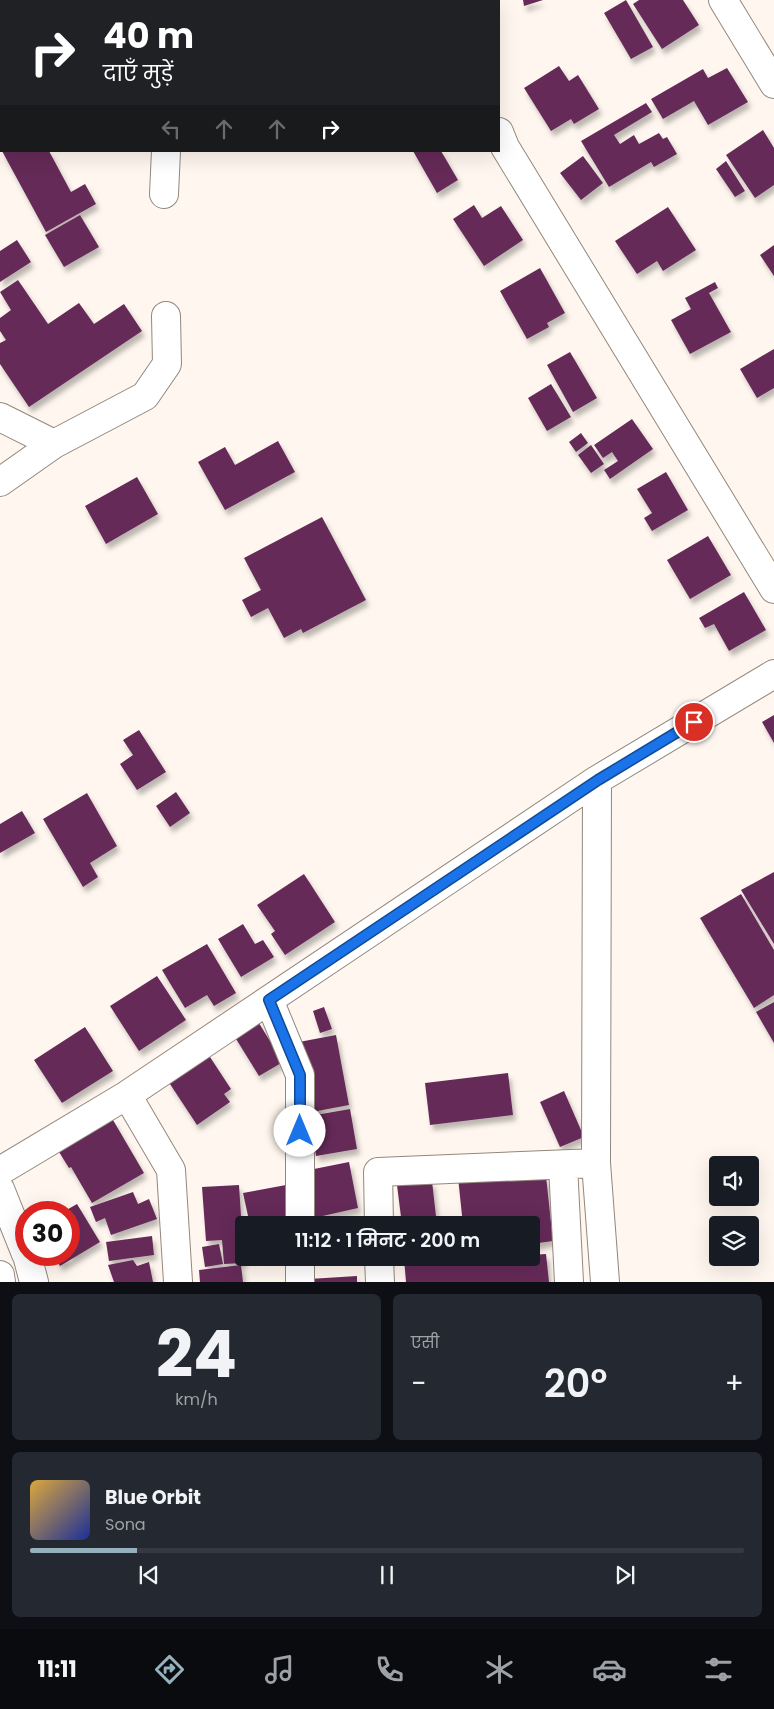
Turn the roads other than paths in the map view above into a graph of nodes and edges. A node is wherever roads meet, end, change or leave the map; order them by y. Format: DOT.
graph roads {
  1 [pos="724,0"];
  2 [pos="774,84"];
  3 [pos="500,134"];
  4 [pos="166,152"];
  5 [pos="164,194"];
  6 [pos="166,316"];
  7 [pos="0,417"];
  8 [pos="54,444"];
  9 [pos="0,482"];
  10 [pos="774,589"];
  11 [pos="774,674"];
  12 [pos="598,780"];
  13 [pos="269,1000"];
  14 [pos="127,1095"];
  15 [pos="596,1163"];
  16 [pos="563,1164"];
  17 [pos="0,1171"];
  18 [pos="0,1189"];
  19 [pos="300,1216"];
  20 [pos="379,1216"];
  21 [pos="15,1226"];
  22 [pos="29,1266"];
  23 [pos="300,1266"];
  24 [pos="379,1266"];
  25 [pos="0,1275"];
  26 [pos="1,1282"];
  27 [pos="34,1282"];
  28 [pos="178,1282"];
  29 [pos="300,1282"];
  30 [pos="380,1282"];
  31 [pos="568,1282"];
  32 [pos="605,1282"];
  1 -- 2 [label="street"];
  3 -- 10 [label="street"];
  4 -- 5 [label="street"];
  6 -- 8 [label="street"];
  7 -- 8 [label="street"];
  8 -- 9 [label="street"];
  11 -- 12 [label="street"];
  12 -- 13 [label="street"];
  12 -- 15 [label="street"];
  13 -- 14 [label="street"];
  13 -- 19 [label="street"];
  14 -- 17 [label="street"];
  14 -- 28 [label="street"];
  15 -- 16 [label="street"];
  15 -- 32 [label="street"];
  16 -- 20 [label="street"];
  16 -- 31 [label="street"];
  18 -- 21 [label="street"];
  22 -- 27 [label="street"];
  23 -- 29 [label="street"];
  24 -- 30 [label="street"];
  25 -- 26 [label="street"];
}
